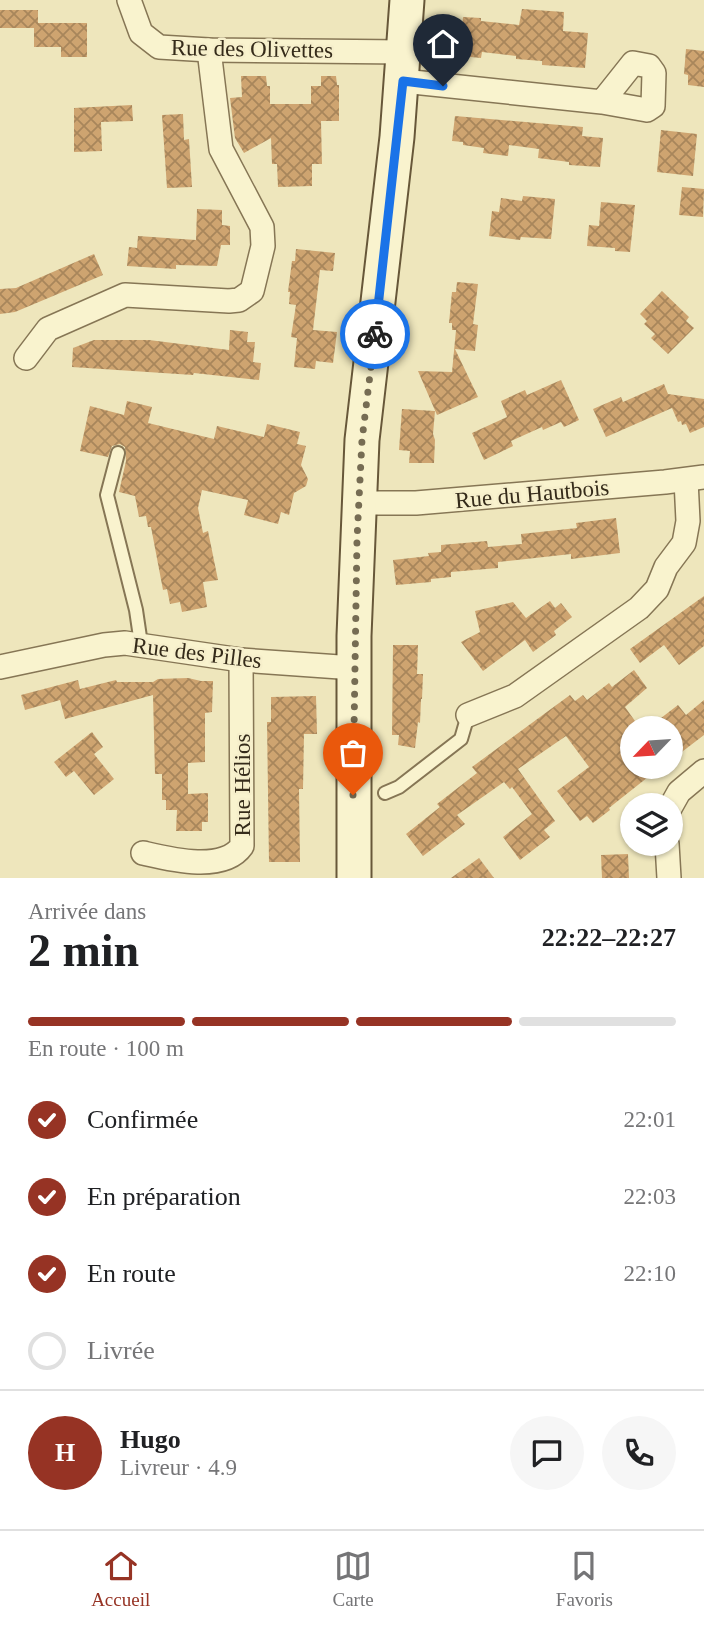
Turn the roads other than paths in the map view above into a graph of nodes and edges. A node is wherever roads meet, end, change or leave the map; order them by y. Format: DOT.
graph roads {
  1 [pos="129,0"];
  2 [pos="407,0"];
  3 [pos="209,50"];
  4 [pos="404,67"];
  5 [pos="602,102"];
  6 [pos="26,358"];
  7 [pos="117,453"];
  8 [pos="695,478"];
  9 [pos="359,503"];
  10 [pos="141,644"];
  11 [pos="242,660"];
  12 [pos="0,667"];
  13 [pos="354,668"];
  14 [pos="468,715"];
  15 [pos="704,771"];
  16 [pos="385,793"];
  17 [pos="678,793"];
  18 [pos="142,853"];
  19 [pos="668,856"];
  20 [pos="354,878"];
  21 [pos="669,878"];
  1 -- 3 [label="street, Rue des Olivettes"];
  2 -- 4 [label="street"];
  3 -- 4 [label="street, Rue des Olivettes"];
  3 -- 6 [label="street"];
  4 -- 5 [label="street, Rue des Olivettes"];
  4 -- 9 [label="street"];
  7 -- 10 [label="lane"];
  8 -- 9 [label="street, Rue du Hautbois"];
  8 -- 14 [label="street"];
  9 -- 13 [label="street"];
  10 -- 11 [label="street, Rue des Pilles"];
  10 -- 12 [label="street, Rue des Pilles"];
  11 -- 13 [label="street, Rue des Pilles"];
  11 -- 18 [label="street, Rue Hélios"];
  13 -- 20 [label="street"];
  14 -- 16 [label="lane"];
  15 -- 17 [label="street"];
  19 -- 21 [label="street"];
}
